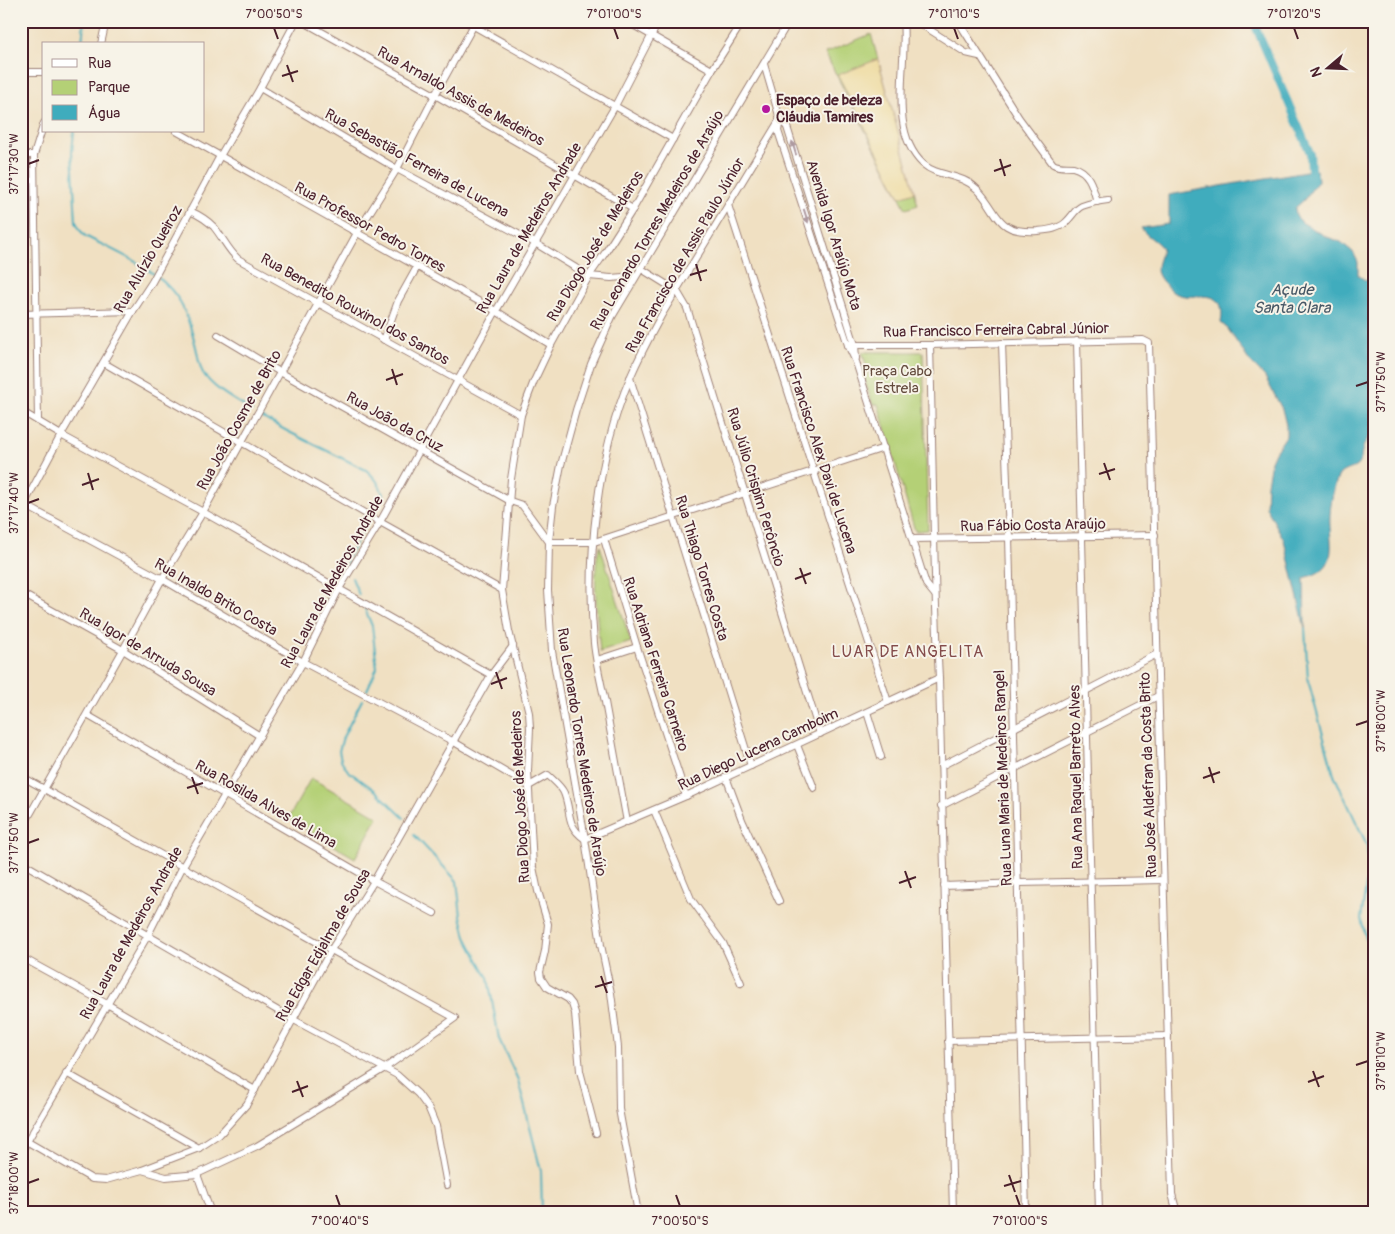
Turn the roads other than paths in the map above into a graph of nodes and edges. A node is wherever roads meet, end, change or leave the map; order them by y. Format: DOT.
graph roads {
  1 [pos="106,21"];
  2 [pos="296,21"];
  3 [pos="302,21"];
  4 [pos="465,21"];
  5 [pos="626,21"];
  6 [pos="659,21"];
  7 [pos="743,21"];
  8 [pos="788,21"];
  9 [pos="903,21"];
  10 [pos="916,21"];
  11 [pos="958,21"];
  12 [pos="475,24"];
  13 [pos="651,36"];
  14 [pos="101,42"];
  15 [pos="979,56"];
  16 [pos="764,64"];
  17 [pos="712,70"];
  18 [pos="21,72"];
  19 [pos="42,72"];
  20 [pos="260,88"];
  21 [pos="435,95"];
  22 [pos="615,106"];
  23 [pos="780,119"];
  24 [pos="42,129"];
  25 [pos="178,132"];
  26 [pos="673,139"];
  27 [pos="21,155"];
  28 [pos="34,155"];
  29 [pos="220,156"];
  30 [pos="396,169"];
  31 [pos="574,174"];
  32 [pos="1108,200"];
  33 [pos="1097,202"];
  34 [pos="728,205"];
  35 [pos="633,209"];
  36 [pos="190,211"];
  37 [pos="357,234"];
  38 [pos="535,243"];
  39 [pos="418,267"];
  40 [pos="640,268"];
  41 [pos="589,276"];
  42 [pos="636,276"];
  43 [pos="678,291"];
  44 [pos="319,304"];
  45 [pos="133,311"];
  46 [pos="496,311"];
  47 [pos="21,314"];
  48 [pos="36,314"];
  49 [pos="218,335"];
  50 [pos="384,340"];
  51 [pos="1144,340"];
  52 [pos="1077,341"];
  53 [pos="1002,343"];
  54 [pos="551,345"];
  55 [pos="852,345"];
  56 [pos="930,345"];
  57 [pos="104,363"];
  58 [pos="280,372"];
  59 [pos="630,378"];
  60 [pos="458,380"];
  61 [pos="21,411"];
  62 [pos="520,415"];
  63 [pos="38,421"];
  64 [pos="61,435"];
  65 [pos="241,442"];
  66 [pos="884,448"];
  67 [pos="419,451"];
  68 [pos="813,471"];
  69 [pos="744,492"];
  70 [pos="510,500"];
  71 [pos="22,506"];
  72 [pos="203,512"];
  73 [pos="672,515"];
  74 [pos="380,522"];
  75 [pos="1155,535"];
  76 [pos="1082,536"];
  77 [pos="1009,537"];
  78 [pos="604,539"];
  79 [pos="912,539"];
  80 [pos="935,539"];
  81 [pos="549,542"];
  82 [pos="594,542"];
  83 [pos="162,579"];
  84 [pos="339,589"];
  85 [pos="502,590"];
  86 [pos="21,593"];
  87 [pos="935,595"];
  88 [pos="513,646"];
  89 [pos="637,647"];
  90 [pos="124,650"];
  91 [pos="1157,654"];
  92 [pos="597,660"];
  93 [pos="303,662"];
  94 [pos="491,675"];
  95 [pos="939,678"];
  96 [pos="1086,691"];
  97 [pos="1158,696"];
  98 [pos="888,702"];
  99 [pos="867,712"];
  100 [pos="86,715"];
  101 [pos="1014,728"];
  102 [pos="1087,733"];
  103 [pos="820,734"];
  104 [pos="260,736"];
  105 [pos="454,742"];
  106 [pos="797,746"];
  107 [pos="881,757"];
  108 [pos="751,766"];
  109 [pos="941,766"];
  110 [pos="1014,768"];
  111 [pos="21,776"];
  112 [pos="726,777"];
  113 [pos="529,786"];
  114 [pos="46,788"];
  115 [pos="814,788"];
  116 [pos="224,795"];
  117 [pos="686,796"];
  118 [pos="942,806"];
  119 [pos="654,810"];
  120 [pos="627,822"];
  121 [pos="21,830"];
  122 [pos="585,839"];
  123 [pos="21,862"];
  124 [pos="183,866"];
  125 [pos="1163,880"];
  126 [pos="374,881"];
  127 [pos="1091,881"];
  128 [pos="1019,883"];
  129 [pos="944,886"];
  130 [pos="779,901"];
  131 [pos="434,913"];
  132 [pos="148,935"];
  133 [pos="331,950"];
  134 [pos="21,957"];
  135 [pos="741,983"];
  136 [pos="107,1004"];
  137 [pos="294,1020"];
  138 [pos="1168,1036"];
  139 [pos="1095,1038"];
  140 [pos="1022,1040"];
  141 [pos="948,1041"];
  142 [pos="384,1068"];
  143 [pos="66,1073"];
  144 [pos="255,1090"];
  145 [pos="596,1133"];
  146 [pos="24,1140"];
  147 [pos="199,1148"];
  148 [pos="21,1152"];
  149 [pos="142,1170"];
  150 [pos="197,1174"];
  151 [pos="446,1185"];
  152 [pos="211,1213"];
  153 [pos="638,1213"];
  154 [pos="952,1213"];
  155 [pos="1026,1213"];
  156 [pos="1099,1213"];
  157 [pos="1177,1213"];
  1 -- 14 [label="street"];
  2 -- 20 [label="street, Rua Aluízio Queiroz"];
  3 -- 21 [label="street, Rua Arnaldo Assis de Medeiros"];
  4 -- 12 [label="street"];
  5 -- 13 [label="street"];
  6 -- 13 [label="street, Rua Laura de Medeiros Andrade"];
  7 -- 17 [label="street, Rua Diogo José de Medeiros"];
  8 -- 16 [label="street, Rua Leonardo Torres Medeiros de Araújo"];
  9 -- 33 [label="street"];
  10 -- 15 [label="street"];
  11 -- 15 [label="street"];
  12 -- 21 [label="street, Rua João Cosme de Brito"];
  12 -- 22 [label="street"];
  13 -- 17 [label="street"];
  13 -- 22 [label="street, Rua Laura de Medeiros Andrade"];
  15 -- 33 [label="street"];
  16 -- 23 [label="street, Avenida Igor Araújo Mota"];
  16 -- 40 [label="street, Rua Leonardo Torres Medeiros de Araújo"];
  17 -- 26 [label="street, Rua Diogo José de Medeiros"];
  18 -- 19 [label="street"];
  20 -- 29 [label="street, Rua Aluízio Queiroz"];
  20 -- 30 [label="street, Rua Sebastião Ferreira de Lucena"];
  21 -- 30 [label="street, Rua João Cosme de Brito"];
  21 -- 31 [label="street, Rua Arnaldo Assis de Medeiros"];
  22 -- 26 [label="street"];
  22 -- 31 [label="street, Rua Laura de Medeiros Andrade"];
  23 -- 34 [label="street, Rua Francisco de Assis Paulo Júnior"];
  23 -- 55 [label="street, Avenida Igor Araújo Mota"];
  24 -- 28 [label="street"];
  25 -- 29 [label="street, Rua Professor Pedro Torres"];
  26 -- 35 [label="street, Rua Diogo José de Medeiros"];
  27 -- 28 [label="street"];
  28 -- 48 [label="street"];
  29 -- 36 [label="street, Rua Aluízio Queiroz"];
  29 -- 37 [label="street, Rua Professor Pedro Torres"];
  30 -- 37 [label="street, Rua João Cosme de Brito"];
  30 -- 38 [label="street, Rua Sebastião Ferreira de Lucena"];
  31 -- 35 [label="street, Rua Arnaldo Assis de Medeiros"];
  31 -- 38 [label="street, Rua Laura de Medeiros Andrade"];
  32 -- 33 [label="street"];
  34 -- 43 [label="street, Rua Francisco de Assis Paulo Júnior"];
  34 -- 68 [label="street, Rua Francisco Alex Davi de Lucena"];
  35 -- 41 [label="street, Rua Diogo José de Medeiros"];
  36 -- 44 [label="street, Rua Benedito Rouxinol dos Santos"];
  36 -- 45 [label="street, Rua Aluízio Queiroz"];
  37 -- 39 [label="street, Rua Professor Pedro Torres"];
  37 -- 44 [label="street, Rua João Cosme de Brito"];
  38 -- 41 [label="street, Rua Sebastião Ferreira de Lucena"];
  38 -- 46 [label="street, Rua Laura de Medeiros Andrade"];
  39 -- 46 [label="street, Rua Professor Pedro Torres"];
  39 -- 50 [label="street"];
  40 -- 42 [label="street, Rua Leonardo Torres Medeiros de Araújo"];
  40 -- 43 [label="street"];
  41 -- 42 [label="street"];
  41 -- 54 [label="street, Rua Diogo José de Medeiros"];
  42 -- 81 [label="street, Rua Leonardo Torres Medeiros de Araújo"];
  43 -- 59 [label="street, Rua Francisco de Assis Paulo Júnior"];
  43 -- 69 [label="street, Rua Júlio Crispim Perôncio"];
  44 -- 50 [label="street, Rua Benedito Rouxinol dos Santos"];
  44 -- 58 [label="street, Rua João Cosme de Brito"];
  45 -- 48 [label="street"];
  45 -- 57 [label="street, Rua Aluízio Queiroz"];
  46 -- 54 [label="street, Rua Professor Pedro Torres"];
  46 -- 60 [label="street, Rua Laura de Medeiros Andrade"];
  47 -- 48 [label="street"];
  48 -- 63 [label="street"];
  49 -- 58 [label="street, Rua João da Cruz"];
  50 -- 60 [label="street, Rua Benedito Rouxinol dos Santos"];
  51 -- 52 [label="street, Rua Francisco Ferreira Cabral Júnior"];
  51 -- 75 [label="street, Rua José Aldefran da Costa Brito"];
  52 -- 53 [label="street, Rua Francisco Ferreira Cabral Júnior"];
  52 -- 76 [label="street, Rua Ana Raquel Barreto Alves"];
  53 -- 56 [label="street, Rua Francisco Ferreira Cabral Júnior"];
  53 -- 77 [label="street, Rua Luna Maria de Medeiros Rangel"];
  54 -- 62 [label="street, Rua Diogo José de Medeiros"];
  55 -- 56 [label="street, Rua Francisco Ferreira Cabral Júnior"];
  55 -- 66 [label="street, Avenida Igor Araújo Mota"];
  56 -- 80 [label="street"];
  57 -- 64 [label="street, Rua Aluízio Queiroz"];
  57 -- 65 [label="street"];
  58 -- 65 [label="street, Rua João Cosme de Brito"];
  58 -- 67 [label="street, Rua João da Cruz"];
  59 -- 73 [label="street, Rua Thiago Torres Costa"];
  59 -- 82 [label="street, Rua Francisco de Assis Paulo Júnior"];
  60 -- 62 [label="street, Rua Benedito Rouxinol dos Santos"];
  60 -- 67 [label="street, Rua Laura de Medeiros Andrade"];
  61 -- 63 [label="street"];
  62 -- 70 [label="street, Rua Diogo José de Medeiros"];
  63 -- 64 [label="street"];
  64 -- 71 [label="street, Rua Aluízio Queiroz"];
  64 -- 72 [label="street"];
  65 -- 72 [label="street, Rua João Cosme de Brito"];
  65 -- 74 [label="street"];
  66 -- 68 [label="street"];
  66 -- 79 [label="street, Avenida Igor Araújo Mota"];
  67 -- 70 [label="street, Rua João da Cruz"];
  67 -- 74 [label="street, Rua Laura de Medeiros Andrade"];
  68 -- 69 [label="street"];
  68 -- 98 [label="street, Rua Francisco Alex Davi de Lucena"];
  69 -- 73 [label="street"];
  69 -- 103 [label="street, Rua Júlio Crispim Perôncio"];
  70 -- 81 [label="street, Rua João da Cruz"];
  70 -- 85 [label="street, Rua Diogo José de Medeiros"];
  71 -- 83 [label="street, Rua Inaldo Brito Costa"];
  72 -- 83 [label="street, Rua João Cosme de Brito"];
  72 -- 84 [label="street"];
  73 -- 78 [label="street"];
  73 -- 108 [label="street, Rua Thiago Torres Costa"];
  74 -- 84 [label="street, Rua Laura de Medeiros Andrade"];
  74 -- 85 [label="street"];
  75 -- 76 [label="street, Rua Fábio Costa Araújo"];
  75 -- 91 [label="street, Rua José Aldefran da Costa Brito"];
  76 -- 77 [label="street, Rua Fábio Costa Araújo"];
  76 -- 96 [label="street, Rua Ana Raquel Barreto Alves"];
  77 -- 80 [label="street, Rua Fábio Costa Araújo"];
  77 -- 101 [label="street, Rua Luna Maria de Medeiros Rangel"];
  78 -- 82 [label="street"];
  78 -- 89 [label="street, Rua Adriana Ferreira Carneiro"];
  79 -- 80 [label="street, Rua Fábio Costa Araújo"];
  79 -- 87 [label="street, Avenida Igor Araújo Mota"];
  80 -- 87 [label="street"];
  81 -- 82 [label="street"];
  81 -- 122 [label="street, Rua Leonardo Torres Medeiros de Araújo"];
  82 -- 92 [label="street, Rua Francisco de Assis Paulo Júnior"];
  83 -- 90 [label="street, Rua João Cosme de Brito"];
  83 -- 93 [label="street, Rua Inaldo Brito Costa"];
  84 -- 93 [label="street, Rua Laura de Medeiros Andrade"];
  84 -- 94 [label="street"];
  85 -- 88 [label="street, Rua Diogo José de Medeiros"];
  86 -- 90 [label="street, Rua Igor de Arruda Sousa"];
  87 -- 95 [label="street"];
  88 -- 94 [label="street, Rua Edgar Edjalma de Sousa"];
  88 -- 113 [label="street, Rua Diogo José de Medeiros"];
  89 -- 92 [label="street"];
  89 -- 117 [label="street, Rua Adriana Ferreira Carneiro"];
  90 -- 100 [label="street, Rua João Cosme de Brito"];
  90 -- 104 [label="street, Rua Igor de Arruda Sousa"];
  91 -- 96 [label="street"];
  91 -- 97 [label="street, Rua José Aldefran da Costa Brito"];
  92 -- 120 [label="street, Rua Francisco de Assis Paulo Júnior"];
  93 -- 104 [label="street, Rua Laura de Medeiros Andrade"];
  93 -- 105 [label="street, Rua Inaldo Brito Costa"];
  94 -- 105 [label="street, Rua Edgar Edjalma de Sousa"];
  95 -- 98 [label="street, Rua Diego Lucena Camboim"];
  95 -- 109 [label="street"];
  96 -- 101 [label="street"];
  96 -- 102 [label="street, Rua Ana Raquel Barreto Alves"];
  97 -- 102 [label="street"];
  97 -- 125 [label="street, Rua José Aldefran da Costa Brito"];
  98 -- 99 [label="street, Rua Diego Lucena Camboim"];
  99 -- 103 [label="street, Rua Diego Lucena Camboim"];
  99 -- 107 [label="street"];
  100 -- 114 [label="street, Rua João Cosme de Brito"];
  100 -- 116 [label="street, Rua Rosilda Alves de Lima"];
  101 -- 109 [label="street"];
  101 -- 110 [label="street, Rua Luna Maria de Medeiros Rangel"];
  102 -- 110 [label="street"];
  102 -- 127 [label="street, Rua Ana Raquel Barreto Alves"];
  103 -- 106 [label="street, Rua Diego Lucena Camboim"];
  104 -- 116 [label="street, Rua Laura de Medeiros Andrade"];
  105 -- 113 [label="street, Rua Inaldo Brito Costa"];
  105 -- 126 [label="street, Rua Edgar Edjalma de Sousa"];
  106 -- 108 [label="street, Rua Diego Lucena Camboim"];
  106 -- 115 [label="street"];
  108 -- 112 [label="street, Rua Diego Lucena Camboim"];
  109 -- 118 [label="street"];
  110 -- 118 [label="street"];
  110 -- 128 [label="street, Rua Luna Maria de Medeiros Rangel"];
  111 -- 114 [label="street"];
  112 -- 117 [label="street, Rua Diego Lucena Camboim"];
  112 -- 130 [label="street"];
  113 -- 122 [label="street"];
  113 -- 145 [label="street, Rua Diogo José de Medeiros"];
  114 -- 121 [label="street, Rua João Cosme de Brito"];
  114 -- 124 [label="street"];
  116 -- 124 [label="street, Rua Laura de Medeiros Andrade"];
  116 -- 126 [label="street, Rua Rosilda Alves de Lima"];
  117 -- 119 [label="street, Rua Diego Lucena Camboim"];
  118 -- 129 [label="street"];
  119 -- 120 [label="street, Rua Diego Lucena Camboim"];
  119 -- 135 [label="street"];
  120 -- 122 [label="street, Rua Diego Lucena Camboim"];
  122 -- 153 [label="street, Rua Leonardo Torres Medeiros de Araújo"];
  123 -- 132 [label="street"];
  124 -- 132 [label="street, Rua Laura de Medeiros Andrade"];
  124 -- 133 [label="street"];
  125 -- 127 [label="street"];
  125 -- 138 [label="street, Rua José Aldefran da Costa Brito"];
  126 -- 131 [label="street, Rua Rosilda Alves de Lima"];
  126 -- 133 [label="street, Rua Edgar Edjalma de Sousa"];
  127 -- 128 [label="street"];
  127 -- 139 [label="street, Rua Ana Raquel Barreto Alves"];
  128 -- 129 [label="street"];
  128 -- 140 [label="street, Rua Luna Maria de Medeiros Rangel"];
  129 -- 141 [label="street"];
  132 -- 136 [label="street, Rua Laura de Medeiros Andrade"];
  132 -- 137 [label="street"];
  133 -- 137 [label="street, Rua Edgar Edjalma de Sousa"];
  133 -- 142 [label="street"];
  134 -- 136 [label="street"];
  136 -- 143 [label="street, Rua Laura de Medeiros Andrade"];
  136 -- 144 [label="street"];
  137 -- 142 [label="street"];
  137 -- 144 [label="street, Rua Edgar Edjalma de Sousa"];
  138 -- 139 [label="street"];
  138 -- 157 [label="street, Rua José Aldefran da Costa Brito"];
  139 -- 140 [label="street"];
  139 -- 156 [label="street, Rua Ana Raquel Barreto Alves"];
  140 -- 141 [label="street"];
  140 -- 155 [label="street, Rua Luna Maria de Medeiros Rangel"];
  141 -- 154 [label="street"];
  142 -- 150 [label="street"];
  142 -- 151 [label="street"];
  143 -- 146 [label="street, Rua Laura de Medeiros Andrade"];
  143 -- 147 [label="street"];
  144 -- 147 [label="street, Rua Edgar Edjalma de Sousa"];
  146 -- 148 [label="street, Rua Laura de Medeiros Andrade"];
  146 -- 149 [label="street, Rua Edgar Edjalma de Sousa"];
  147 -- 149 [label="street, Rua Edgar Edjalma de Sousa"];
  149 -- 150 [label="street"];
  150 -- 152 [label="street"];
}
